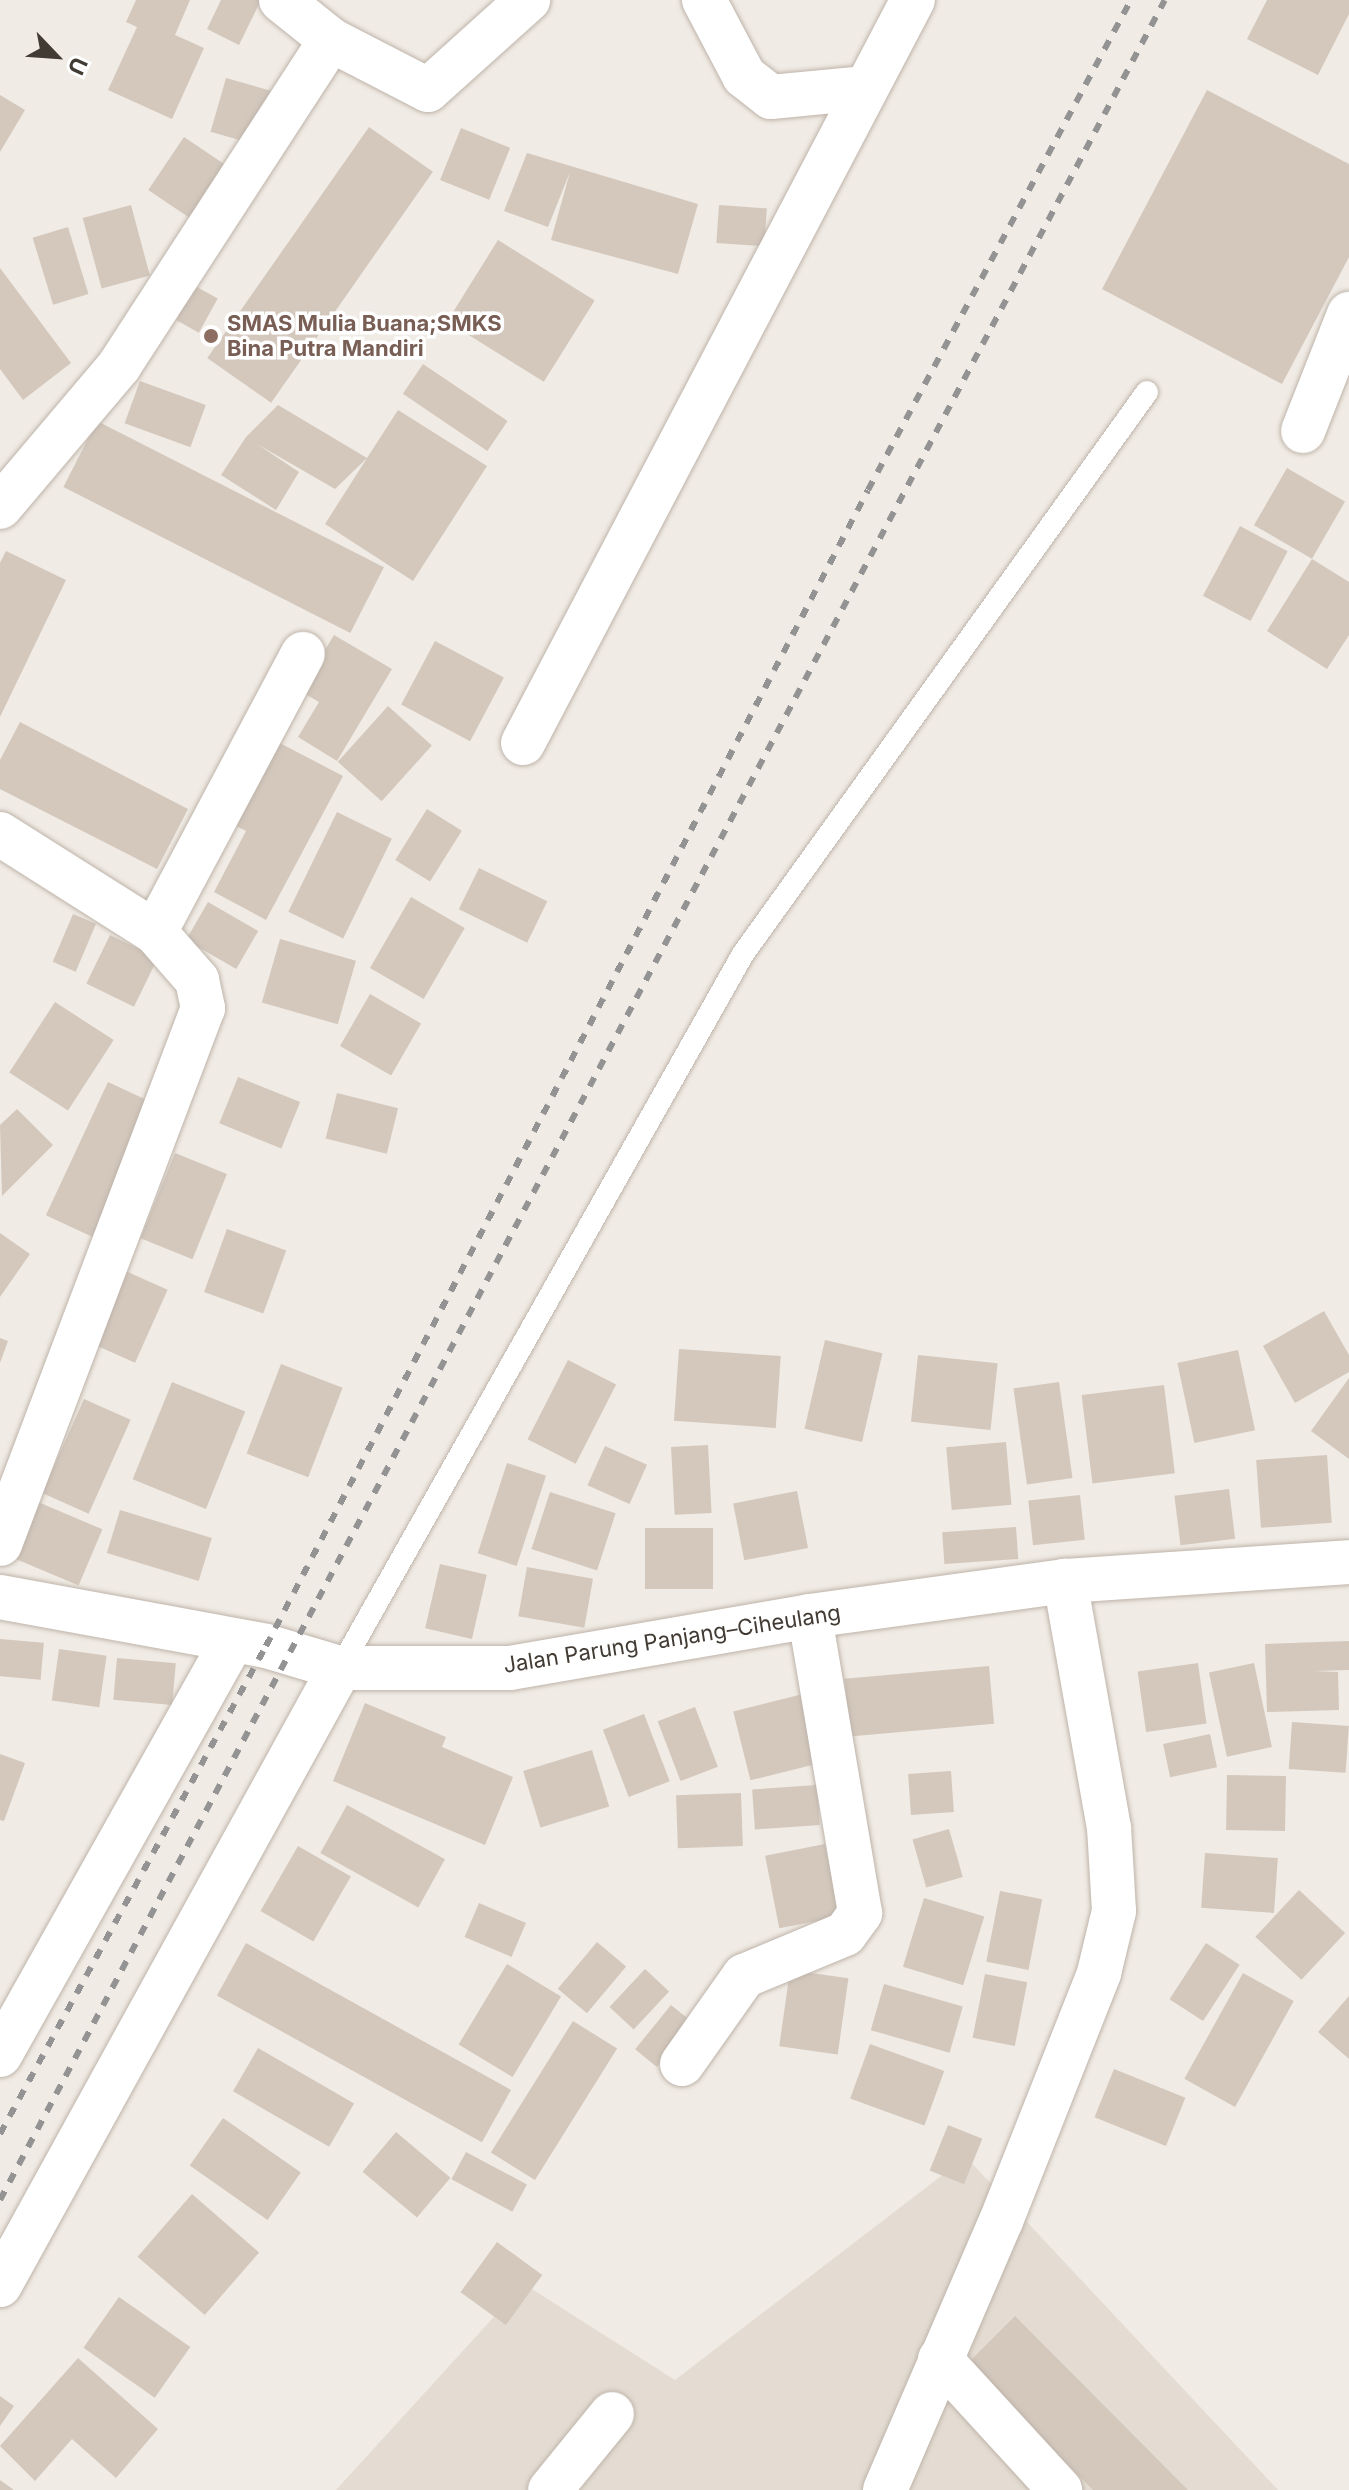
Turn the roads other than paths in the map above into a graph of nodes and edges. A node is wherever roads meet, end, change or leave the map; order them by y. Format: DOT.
graph roads {
  1 [pos="281,0"];
  2 [pos="528,0"];
  3 [pos="704,0"];
  4 [pos="913,0"];
  5 [pos="331,40"];
  6 [pos="864,88"];
  7 [pos="1349,314"];
  8 [pos="1147,392"];
  9 [pos="1303,431"];
  10 [pos="0,507"];
  11 [pos="303,654"];
  12 [pos="523,743"];
  13 [pos="0,834"];
  14 [pos="155,932"];
  15 [pos="0,1544"];
  16 [pos="1349,1562"];
  17 [pos="1065,1581"];
  18 [pos="0,1597"];
  19 [pos="810,1616"];
  20 [pos="232,1641"];
  21 [pos="340,1668"];
  22 [pos="0,2055"];
  23 [pos="682,2064"];
  24 [pos="0,2285"];
  25 [pos="940,2359"];
  26 [pos="612,2414"];
  27 [pos="550,2490"];
  28 [pos="885,2490"];
  29 [pos="1060,2490"];
  1 -- 5 [label="street"];
  2 -- 5 [label="street"];
  3 -- 6 [label="street"];
  4 -- 6 [label="street"];
  5 -- 10 [label="street"];
  6 -- 12 [label="street"];
  7 -- 9 [label="street"];
  8 -- 21 [label="lane"];
  11 -- 14 [label="street"];
  13 -- 14 [label="street"];
  14 -- 15 [label="street"];
  16 -- 17 [label="street, Jalan Parung Panjang–Ciheulang"];
  17 -- 19 [label="street, Jalan Parung Panjang–Ciheulang"];
  17 -- 25 [label="street"];
  18 -- 20 [label="street, Jalan Parung Panjang–Ciheulang"];
  19 -- 21 [label="street, Jalan Parung Panjang–Ciheulang"];
  19 -- 23 [label="street"];
  20 -- 21 [label="street, Jalan Parung Panjang–Ciheulang"];
  20 -- 22 [label="street"];
  21 -- 24 [label="street"];
  25 -- 28 [label="street"];
  25 -- 29 [label="street"];
  26 -- 27 [label="street"];
}
